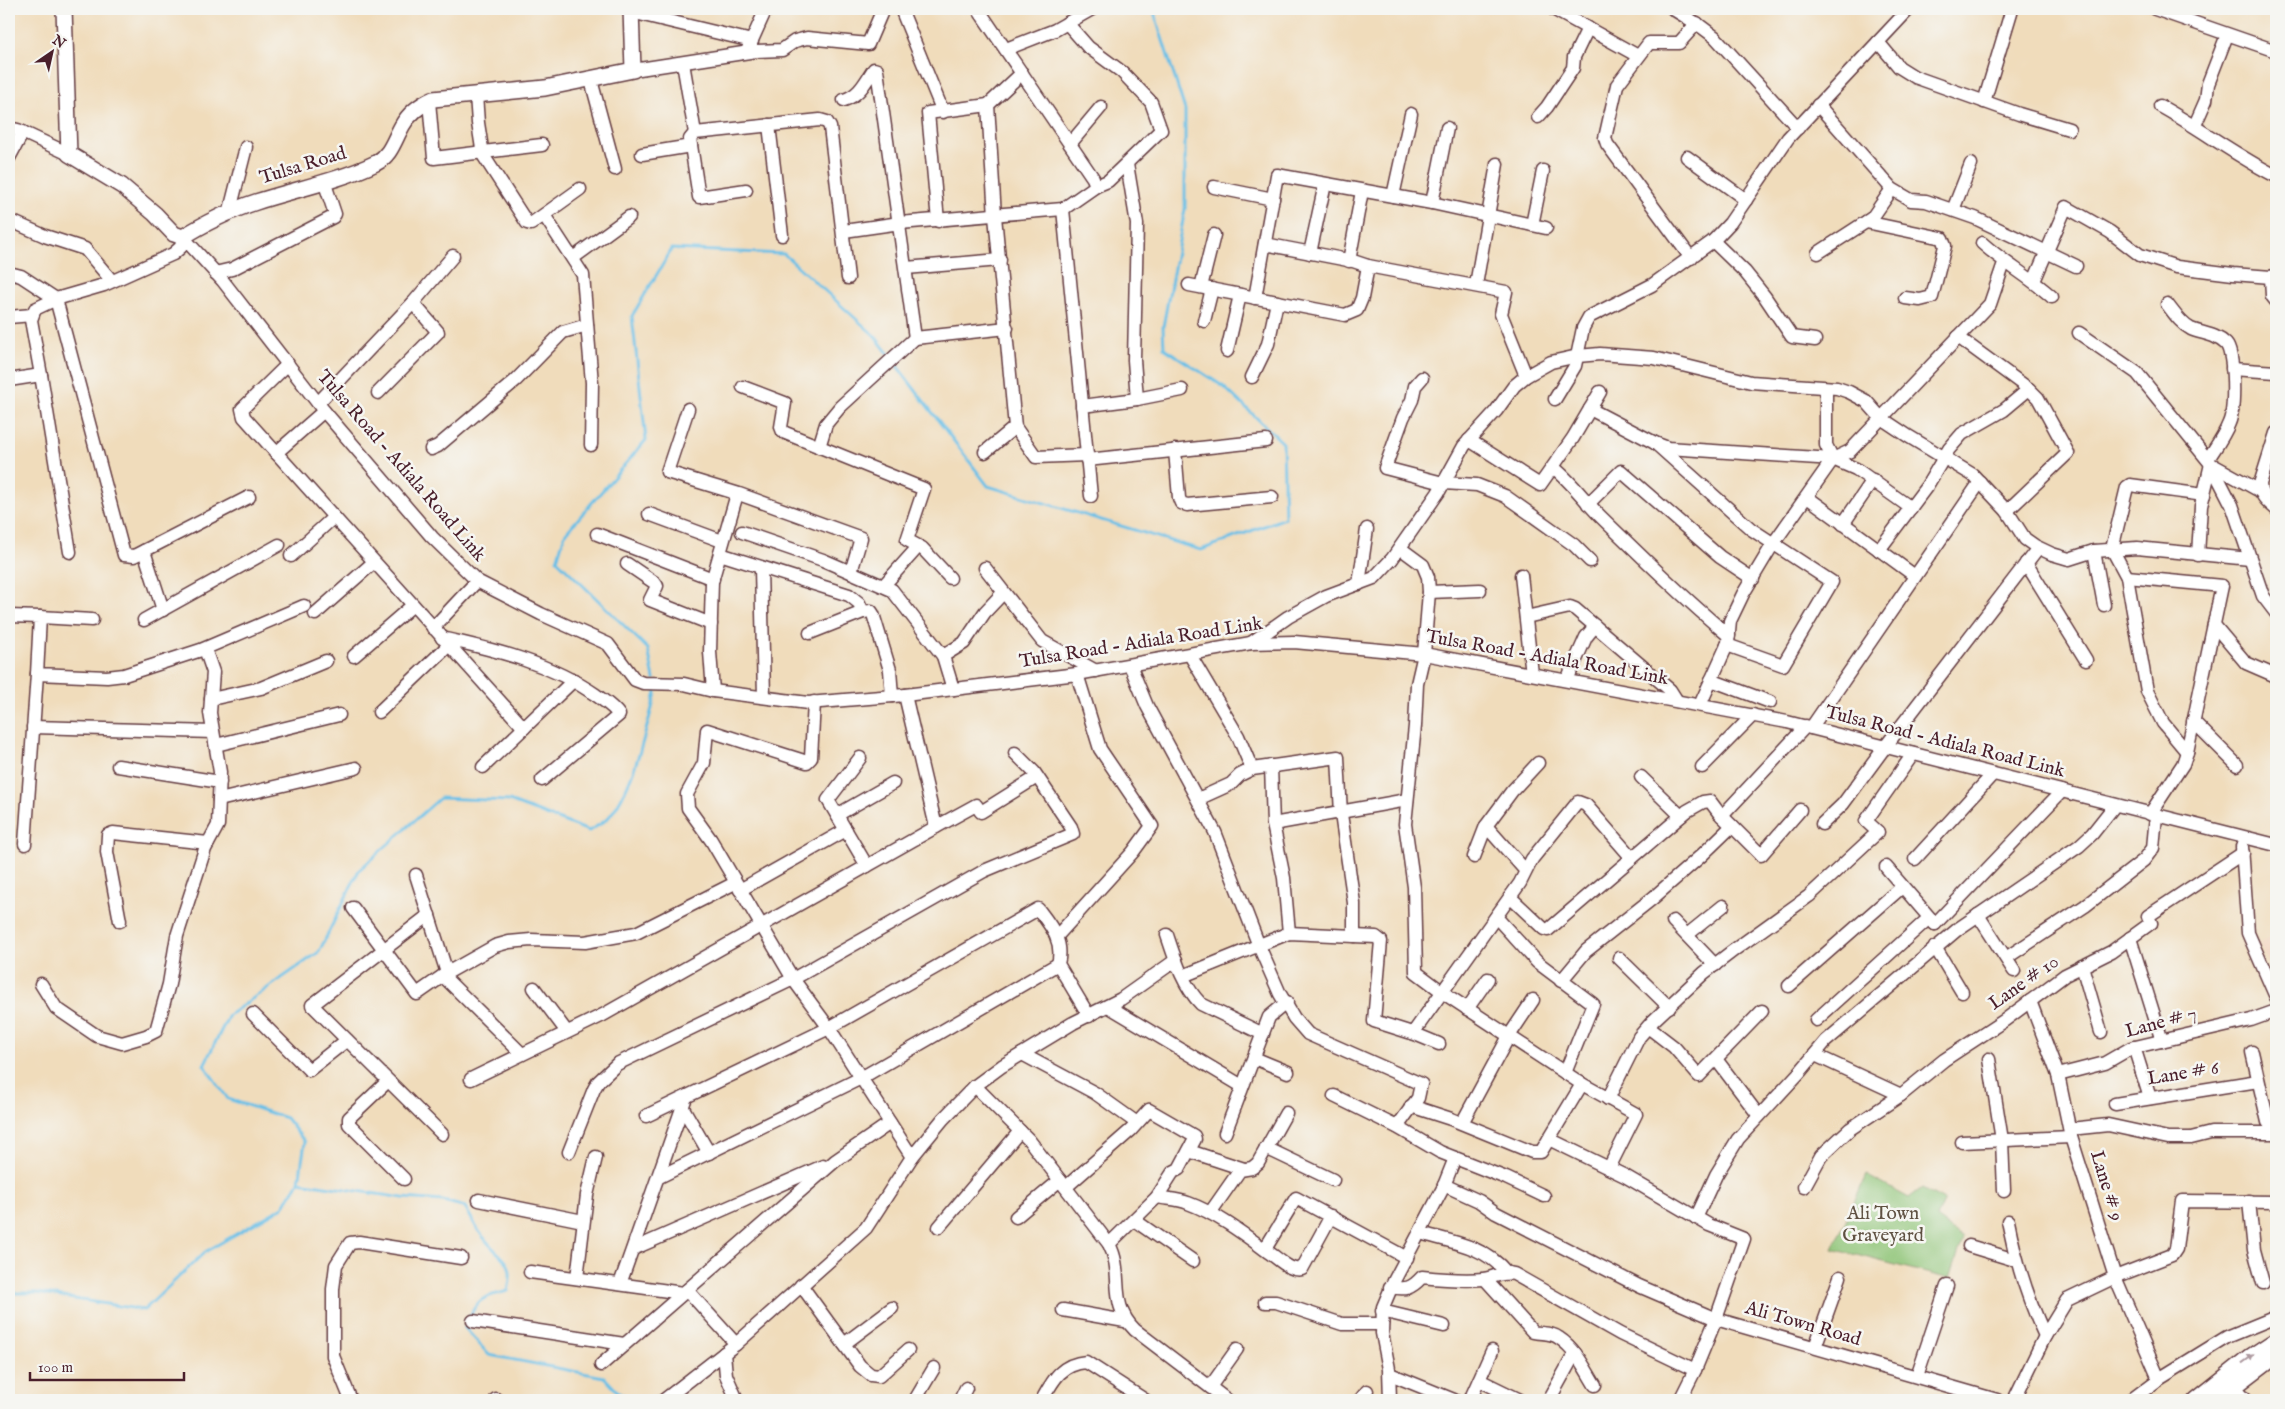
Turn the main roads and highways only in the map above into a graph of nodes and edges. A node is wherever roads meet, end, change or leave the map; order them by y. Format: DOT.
graph roads {
  1 [pos="64,9"];
  2 [pos="631,11"];
  3 [pos="2276,1340"];
  4 [pos="2276,1355"];
  5 [pos="2230,1381"];
  6 [pos="2196,1400"];
  7 [pos="2217,1400"];
  1 -- 2 [label="main road, Tulsa Road"];
  5 -- 3 [label="main road, one-way"];
  4 -- 5 [label="main road"];
  5 -- 6 [label="main road"];
  5 -- 7 [label="main road"];
}
